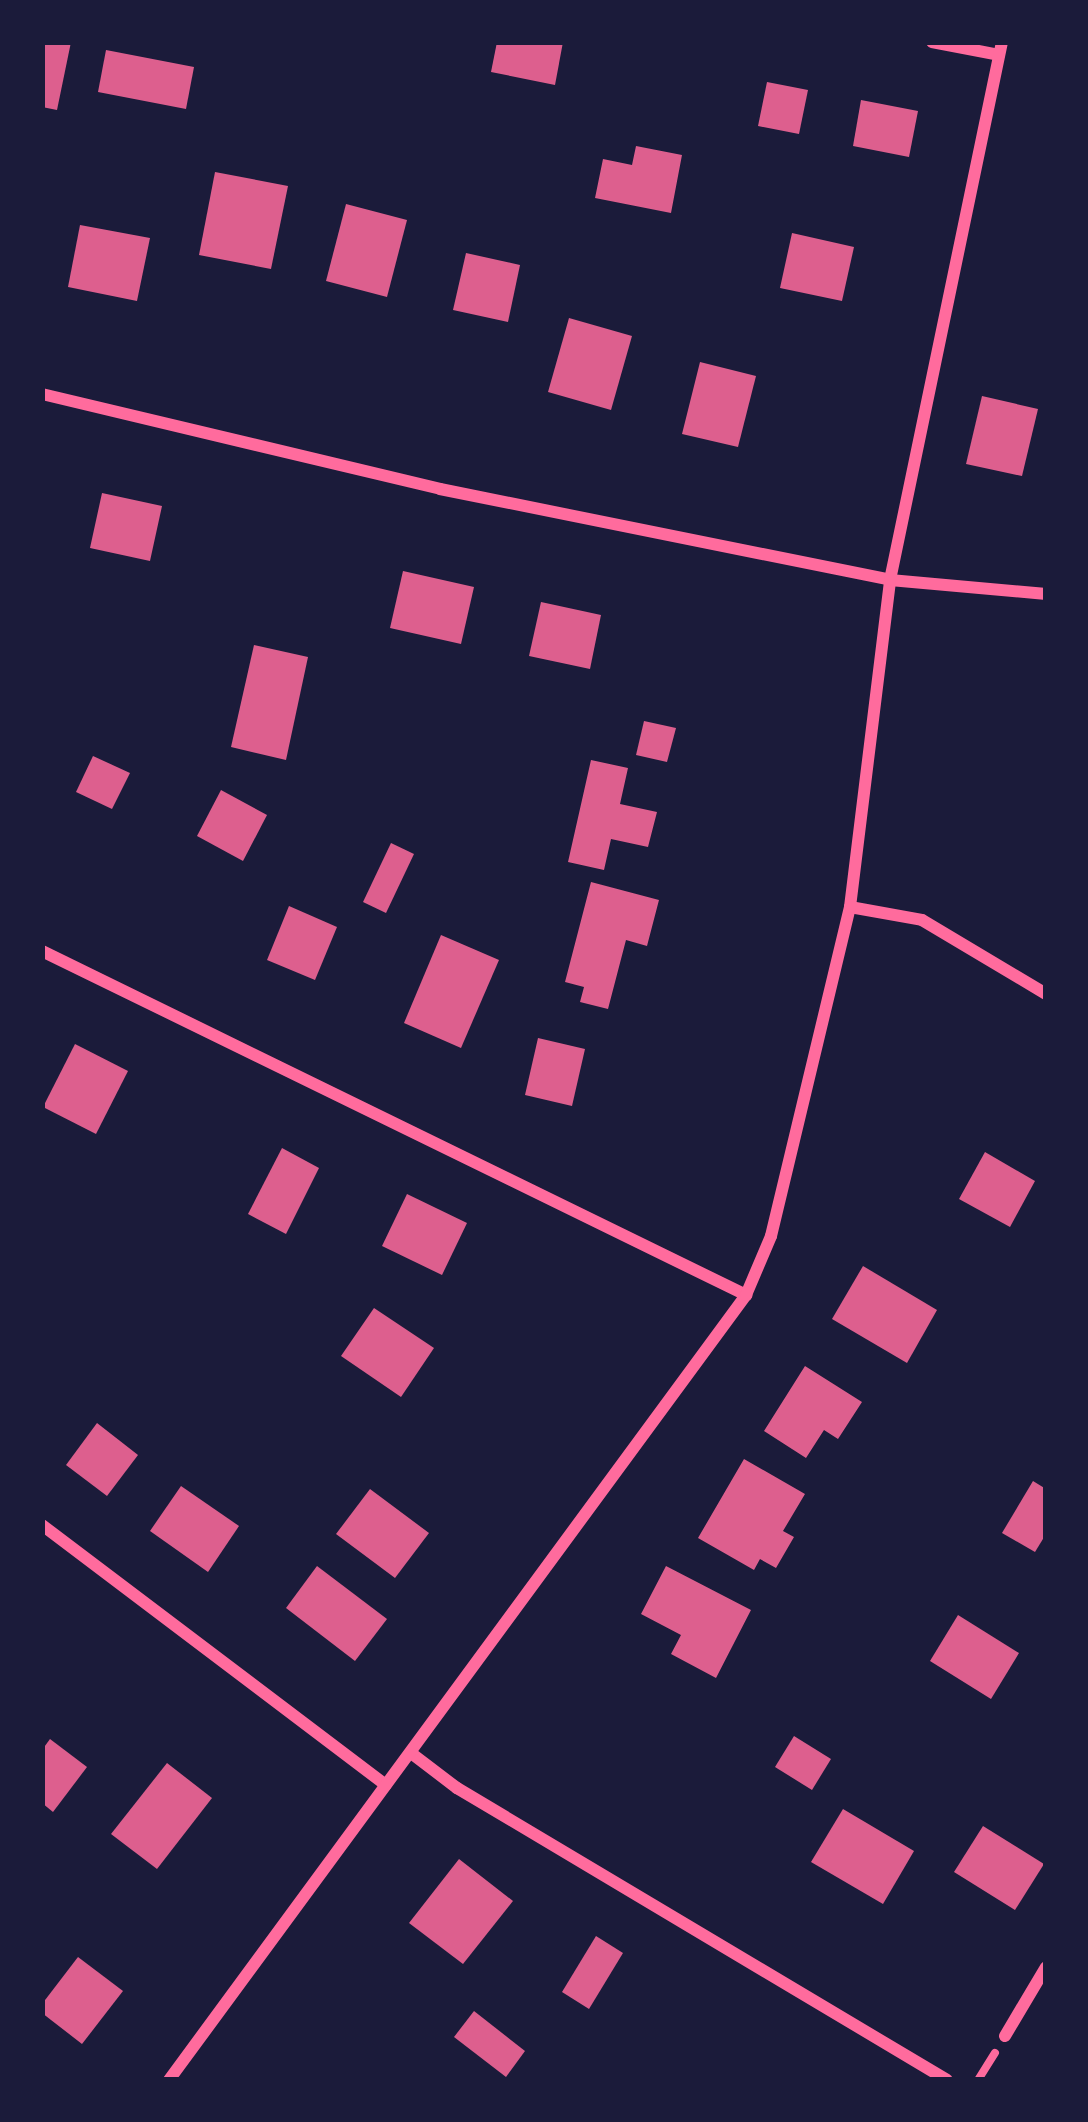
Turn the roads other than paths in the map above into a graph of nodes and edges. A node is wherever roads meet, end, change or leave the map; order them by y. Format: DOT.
graph roads {
  1 [pos="932,42"];
  2 [pos="1000,49"];
  3 [pos="42,394"];
  4 [pos="890,580"];
  5 [pos="1046,594"];
  6 [pos="850,907"];
  7 [pos="42,952"];
  8 [pos="1046,994"];
  9 [pos="746,1295"];
  10 [pos="42,1525"];
  11 [pos="411,1753"];
  12 [pos="386,1785"];
  13 [pos="1046,1966"];
  14 [pos="1005,2036"];
  15 [pos="169,2080"];
  16 [pos="947,2080"];
  1 -- 2 [label="street"];
  2 -- 4 [label="street"];
  3 -- 4 [label="street"];
  4 -- 5 [label="street"];
  4 -- 6 [label="street"];
  6 -- 8 [label="street"];
  6 -- 9 [label="street"];
  7 -- 9 [label="street"];
  9 -- 11 [label="street"];
  10 -- 12 [label="street"];
  11 -- 12 [label="street"];
  11 -- 16 [label="street"];
  12 -- 15 [label="street"];
  13 -- 14 [label="street"];
}
